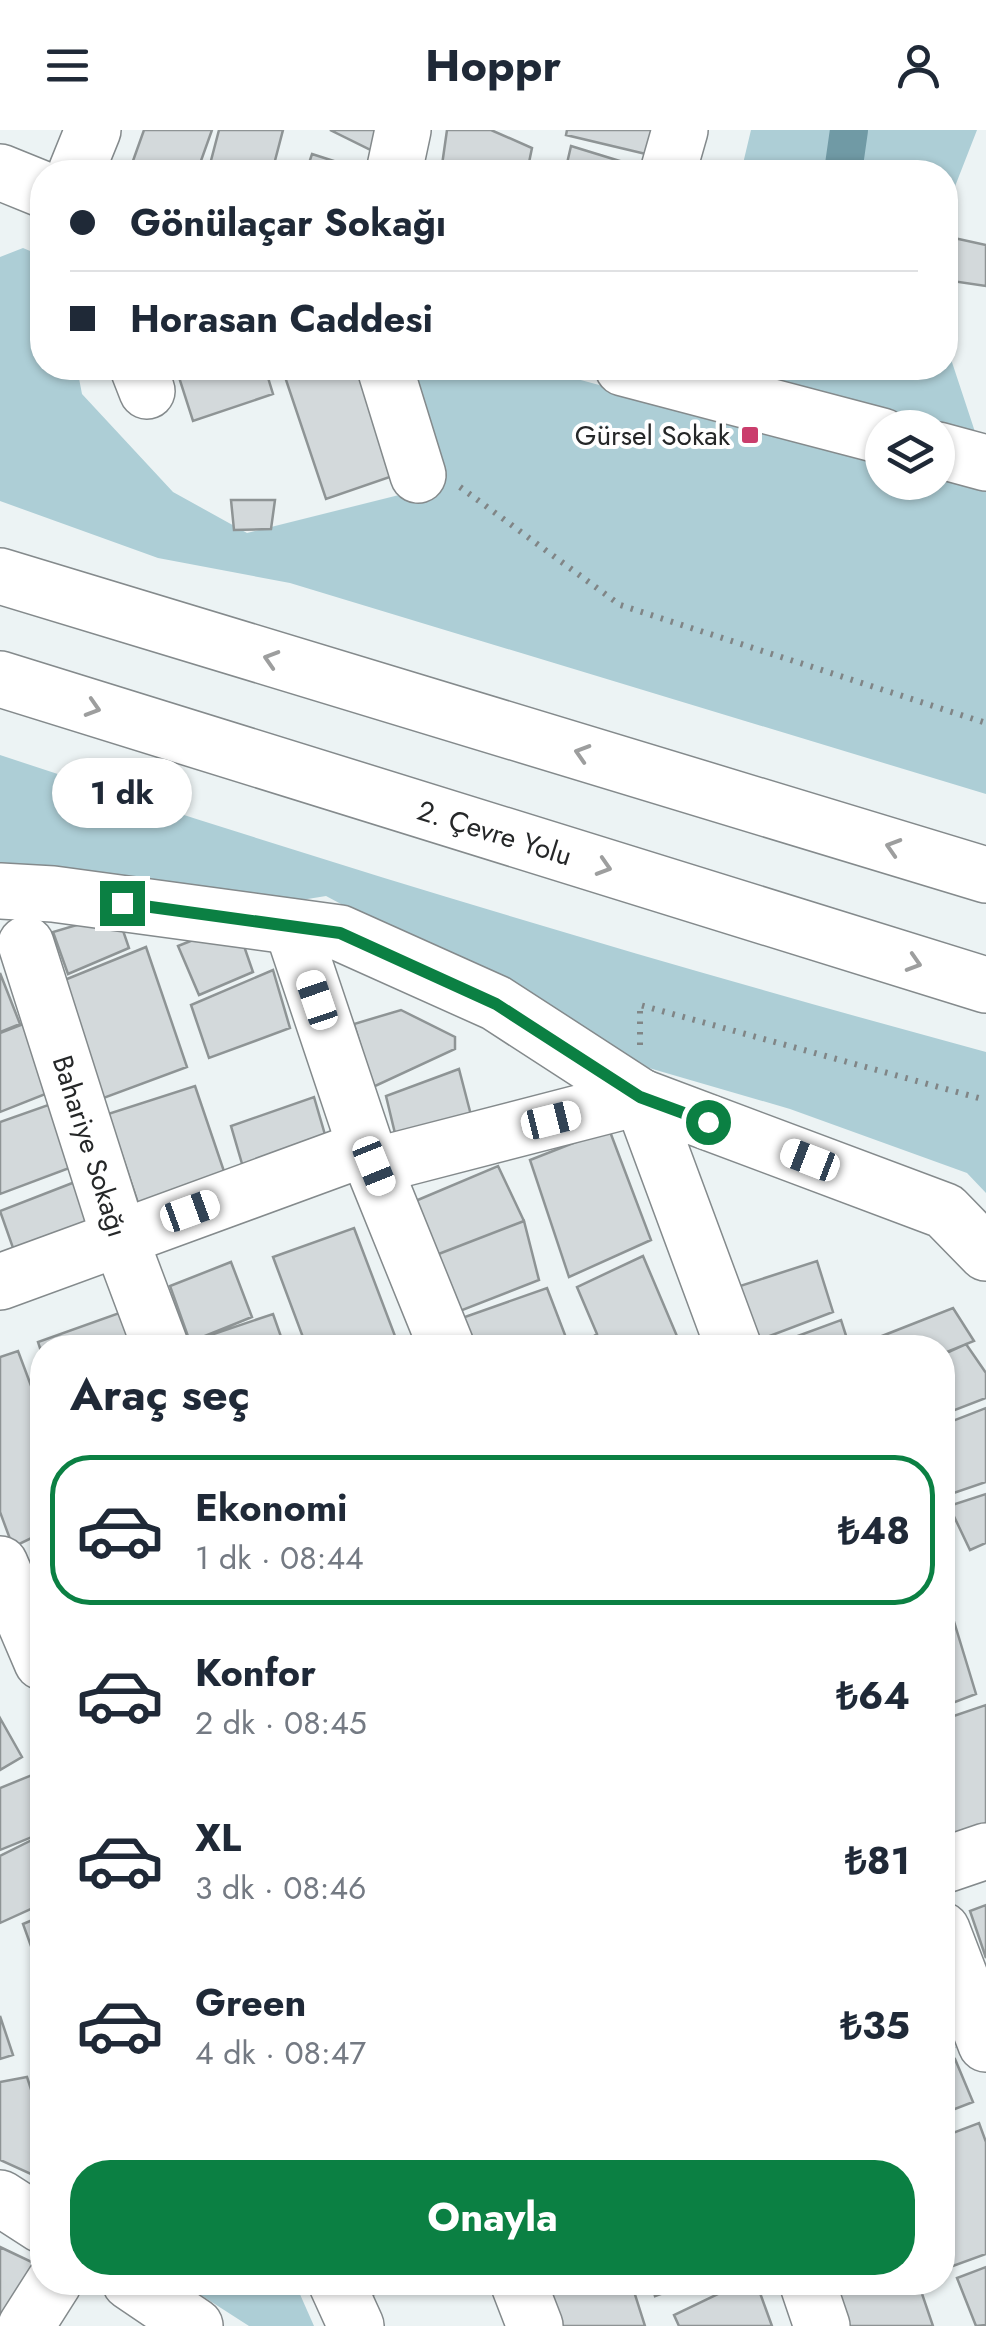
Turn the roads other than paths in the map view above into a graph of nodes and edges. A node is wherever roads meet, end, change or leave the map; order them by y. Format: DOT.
graph roads {
  1 [pos="94,130"];
  2 [pos="403,130"];
  3 [pos="680,130"];
  4 [pos="81,160"];
  5 [pos="397,160"];
  6 [pos="671,160"];
  7 [pos="0,172"];
  8 [pos="30,184"];
  9 [pos="390,380"];
  10 [pos="678,380"];
  11 [pos="865,431"];
  12 [pos="955,455"];
  13 [pos="986,463"];
  14 [pos="437,479"];
  15 [pos="0,576"];
  16 [pos="0,679"];
  17 [pos="986,876"];
  18 [pos="0,891"];
  19 [pos="292,926"];
  20 [pos="26,944"];
  21 [pos="986,985"];
  22 [pos="640,1097"];
  23 [pos="370,1157"];
  24 [pos="119,1236"];
  25 [pos="986,1253"];
  26 [pos="0,1282"];
  27 [pos="156,1335"];
  28 [pos="441,1335"];
  29 [pos="729,1335"];
  30 [pos="0,1564"];
  31 [pos="30,1634"];
  32 [pos="986,1850"];
  33 [pos="955,1861"];
  34 [pos="955,1964"];
  35 [pos="986,2044"];
  36 [pos="0,2198"];
  37 [pos="30,2217"];
  38 [pos="46,2295"];
  39 [pos="149,2295"];
  40 [pos="342,2295"];
  41 [pos="523,2295"];
  42 [pos="811,2295"];
  43 [pos="26,2326"];
  44 [pos="194,2326"];
  45 [pos="356,2326"];
  46 [pos="536,2326"];
  47 [pos="822,2326"];
  1 -- 4 [label="main road"];
  2 -- 5 [label="main road"];
  3 -- 6 [label="main road"];
  7 -- 8 [label="main road"];
  9 -- 14 [label="main road"];
  10 -- 11 [label="main road"];
  12 -- 13 [label="main road"];
  17 -- 15 [label="main road, one-way"];
  16 -- 21 [label="main road, 2. Çevre Yolu, one-way"];
  18 -- 19 [label="main road"];
  19 -- 22 [label="main road"];
  19 -- 23 [label="main road"];
  20 -- 24 [label="main road, Bahariye Sokağı"];
  22 -- 23 [label="main road"];
  22 -- 25 [label="main road"];
  22 -- 29 [label="main road"];
  23 -- 24 [label="main road"];
  23 -- 28 [label="main road"];
  24 -- 26 [label="main road"];
  24 -- 27 [label="main road, Bahariye Sokağı"];
  30 -- 31 [label="main road"];
  32 -- 33 [label="main road"];
  34 -- 35 [label="main road"];
  36 -- 37 [label="main road"];
  38 -- 43 [label="main road"];
  39 -- 44 [label="main road"];
  40 -- 45 [label="main road"];
  41 -- 46 [label="main road"];
  42 -- 47 [label="main road"];
}
